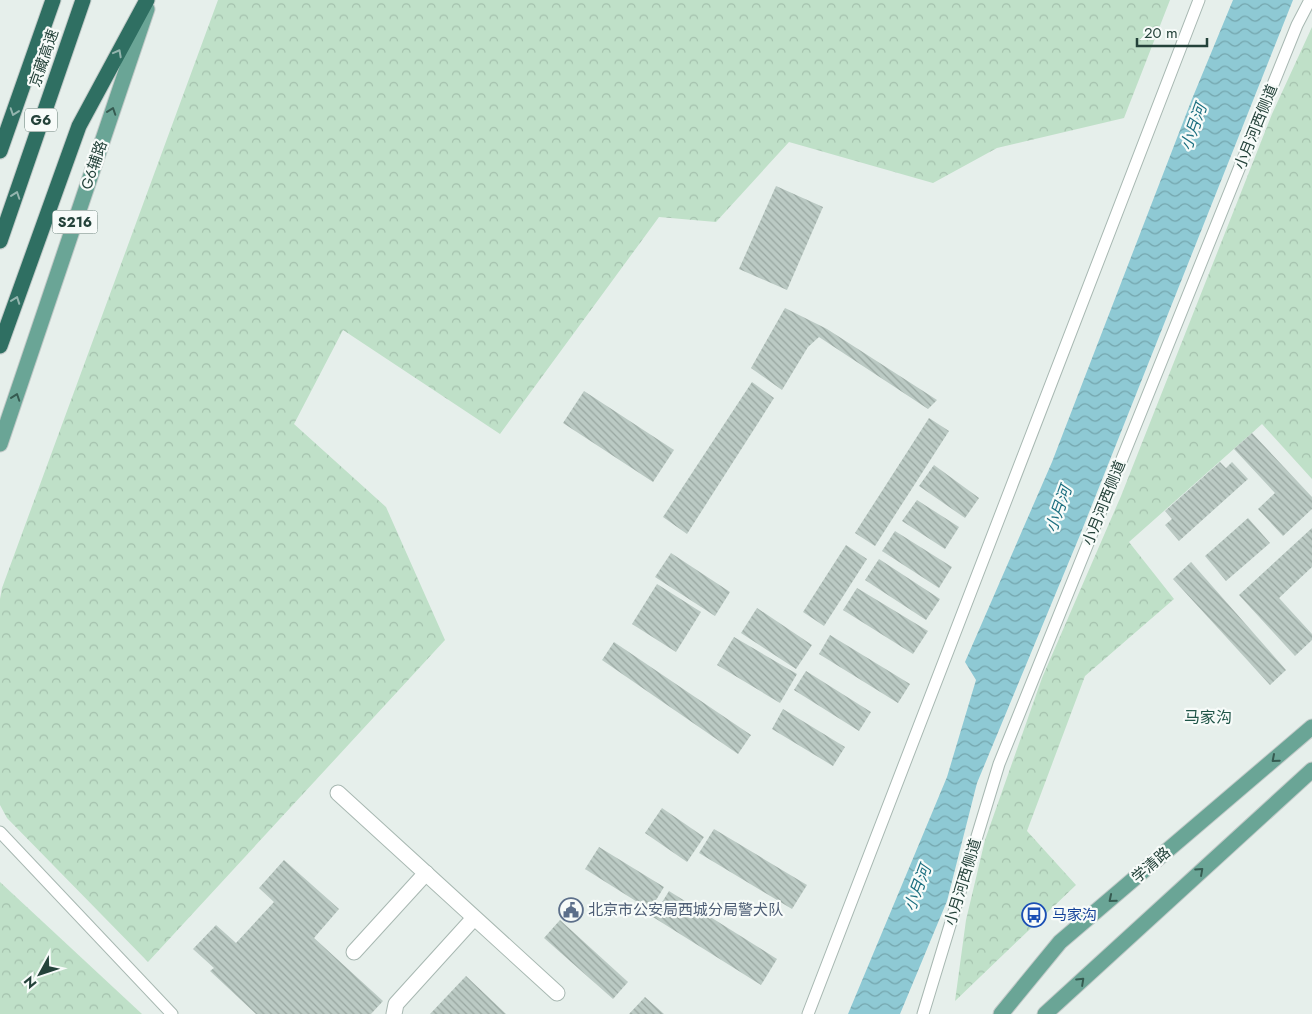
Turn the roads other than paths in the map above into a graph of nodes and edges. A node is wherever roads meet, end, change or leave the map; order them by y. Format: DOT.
graph roads {
  1 [pos="53,0"];
  2 [pos="83,0"];
  3 [pos="148,0"];
  4 [pos="1199,0"];
  5 [pos="1310,0"];
  6 [pos="0,151"];
  7 [pos="0,241"];
  8 [pos="0,346"];
  9 [pos="0,444"];
  10 [pos="1312,727"];
  11 [pos="1312,770"];
  12 [pos="338,794"];
  13 [pos="0,832"];
  14 [pos="426,873"];
  15 [pos="474,918"];
  16 [pos="354,952"];
  17 [pos="557,993"];
  18 [pos="172,1014"];
  19 [pos="394,1014"];
  20 [pos="808,1014"];
  21 [pos="923,1014"];
  22 [pos="1001,1014"];
  23 [pos="1045,1014"];
  1 -- 6 [label="highway, 京藏高速 / G6, one-way"];
  7 -- 2 [label="highway, 京藏高速 / G6, one-way"];
  8 -- 3 [label="highway, one-way"];
  9 -- 3 [label="main road, G6辅路 / S216, one-way"];
  4 -- 20 [label="lane"];
  5 -- 21 [label="lane, 小月河西侧道"];
  10 -- 22 [label="main road, 学清路, one-way"];
  23 -- 11 [label="main road, one-way"];
  12 -- 14 [label="street"];
  13 -- 18 [label="lane"];
  14 -- 15 [label="street"];
  14 -- 16 [label="street"];
  15 -- 17 [label="street"];
  15 -- 19 [label="street"];
}
